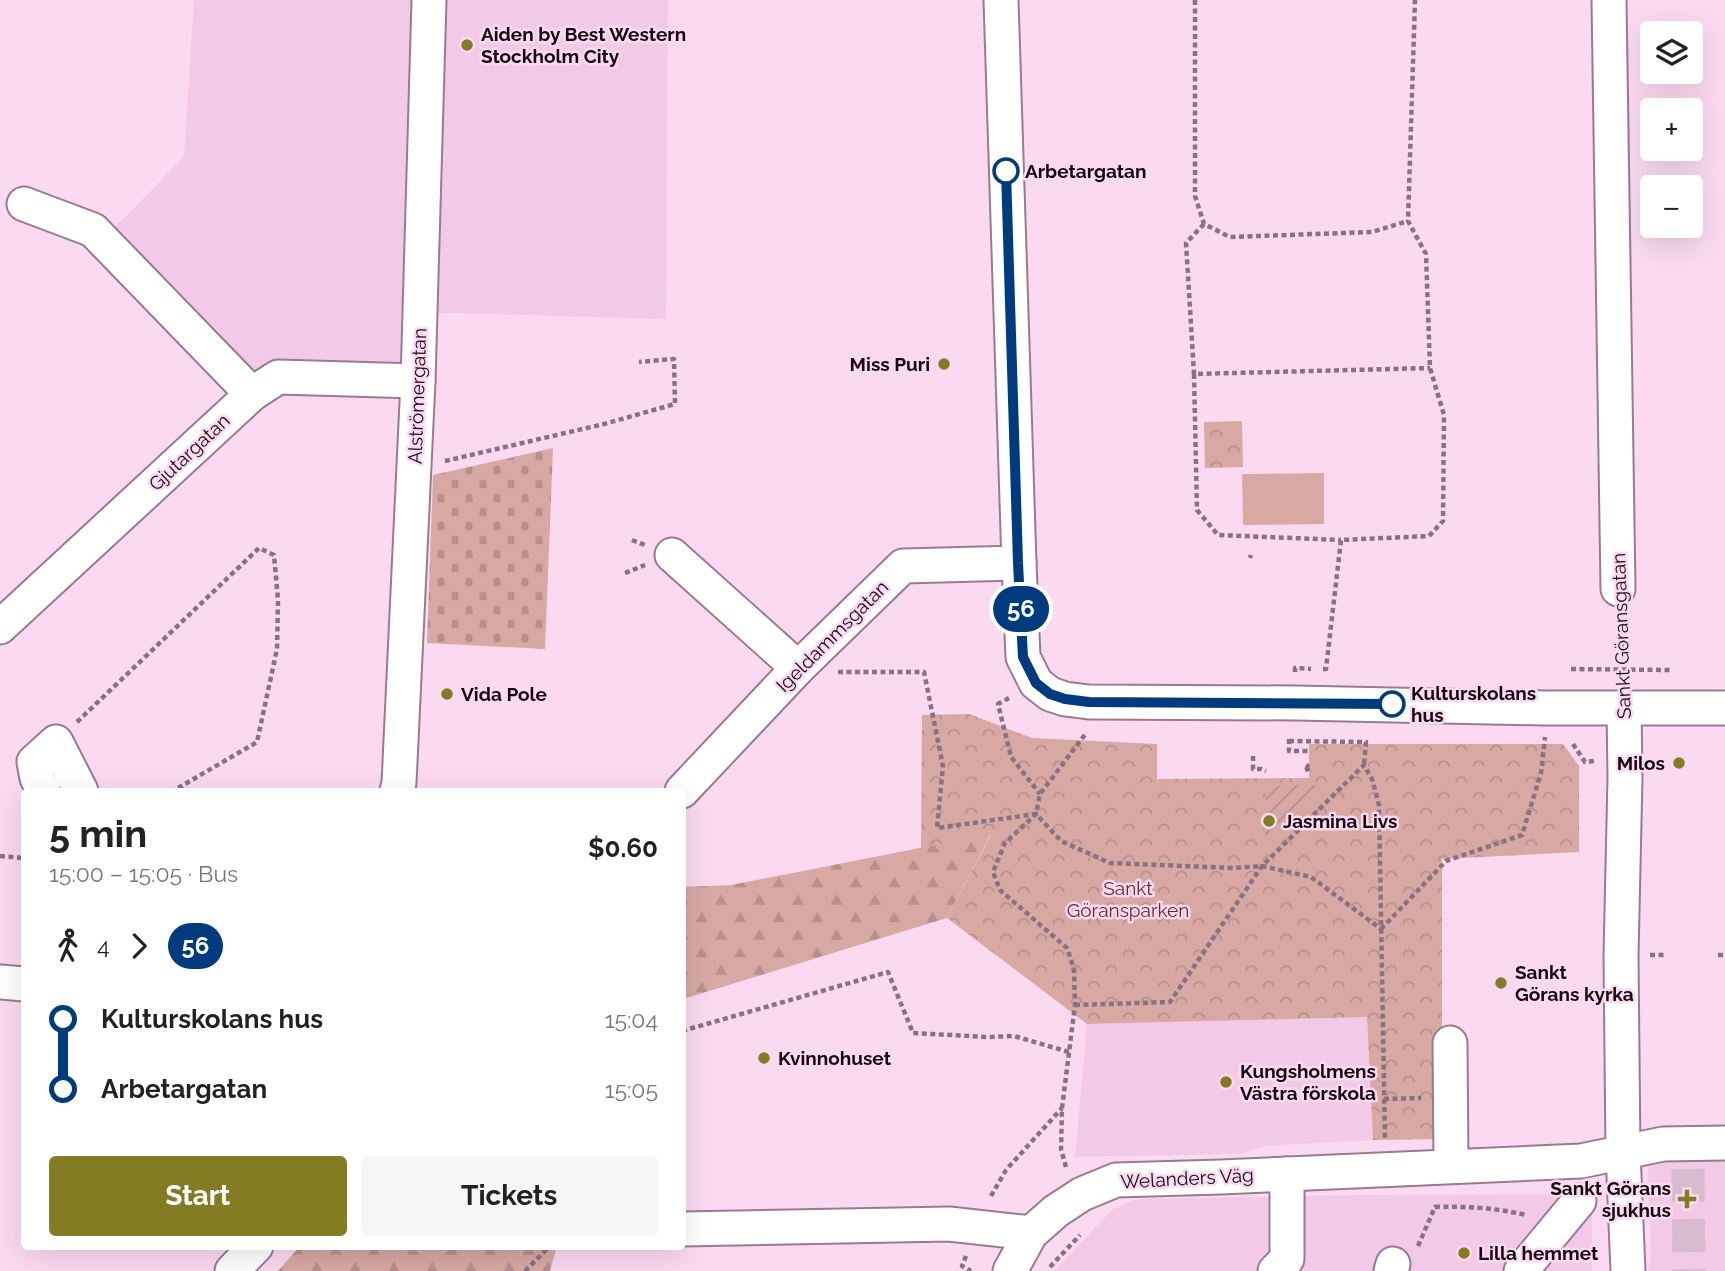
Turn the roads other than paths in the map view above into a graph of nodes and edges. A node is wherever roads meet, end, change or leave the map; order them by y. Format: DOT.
graph roads {
  1 [pos="429,0"];
  2 [pos="1001,0"];
  3 [pos="1609,0"];
  4 [pos="24,204"];
  5 [pos="418,382"];
  6 [pos="251,394"];
  7 [pos="672,555"];
  8 [pos="1018,563"];
  9 [pos="1618,589"];
  10 [pos="0,627"];
  11 [pos="798,668"];
  12 [pos="1624,708"];
  13 [pos="1725,708"];
  14 [pos="42,788"];
  15 [pos="79,788"];
  16 [pos="398,788"];
  17 [pos="684,788"];
  18 [pos="0,982"];
  19 [pos="21,984"];
  20 [pos="1450,1043"];
  21 [pos="1725,1143"];
  22 [pos="1623,1152"];
  23 [pos="1451,1166"];
  24 [pos="1287,1174"];
  25 [pos="1570,1212"];
  26 [pos="686,1229"];
  27 [pos="1031,1233"];
  28 [pos="252,1250"];
  29 [pos="232,1271"];
  30 [pos="1010,1271"];
  31 [pos="1275,1271"];
  32 [pos="1521,1271"];
  33 [pos="1628,1271"];
  1 -- 5 [label="street, Alströmergatan"];
  2 -- 8 [label="street"];
  3 -- 9 [label="street, Sankt Göransgatan"];
  4 -- 6 [label="street"];
  5 -- 6 [label="street, Gjutargatan"];
  5 -- 16 [label="street, Alströmergatan"];
  6 -- 10 [label="street, Gjutargatan"];
  7 -- 11 [label="street"];
  8 -- 11 [label="street, Igeldammsgatan"];
  8 -- 12 [label="street"];
  11 -- 17 [label="street, Igeldammsgatan"];
  12 -- 13 [label="street"];
  12 -- 22 [label="street, Sankt Göransgatan"];
  14 -- 15 [label="street"];
  18 -- 19 [label="street"];
  20 -- 23 [label="street"];
  21 -- 22 [label="street, Welanders Väg"];
  22 -- 23 [label="street, Welanders Väg"];
  22 -- 33 [label="street, Sankt Göransgatan"];
  23 -- 24 [label="street, Welanders Väg"];
  24 -- 27 [label="street, Welanders Väg"];
  24 -- 31 [label="street"];
  25 -- 32 [label="street"];
  26 -- 27 [label="street"];
  27 -- 30 [label="street"];
  28 -- 29 [label="street"];
}
